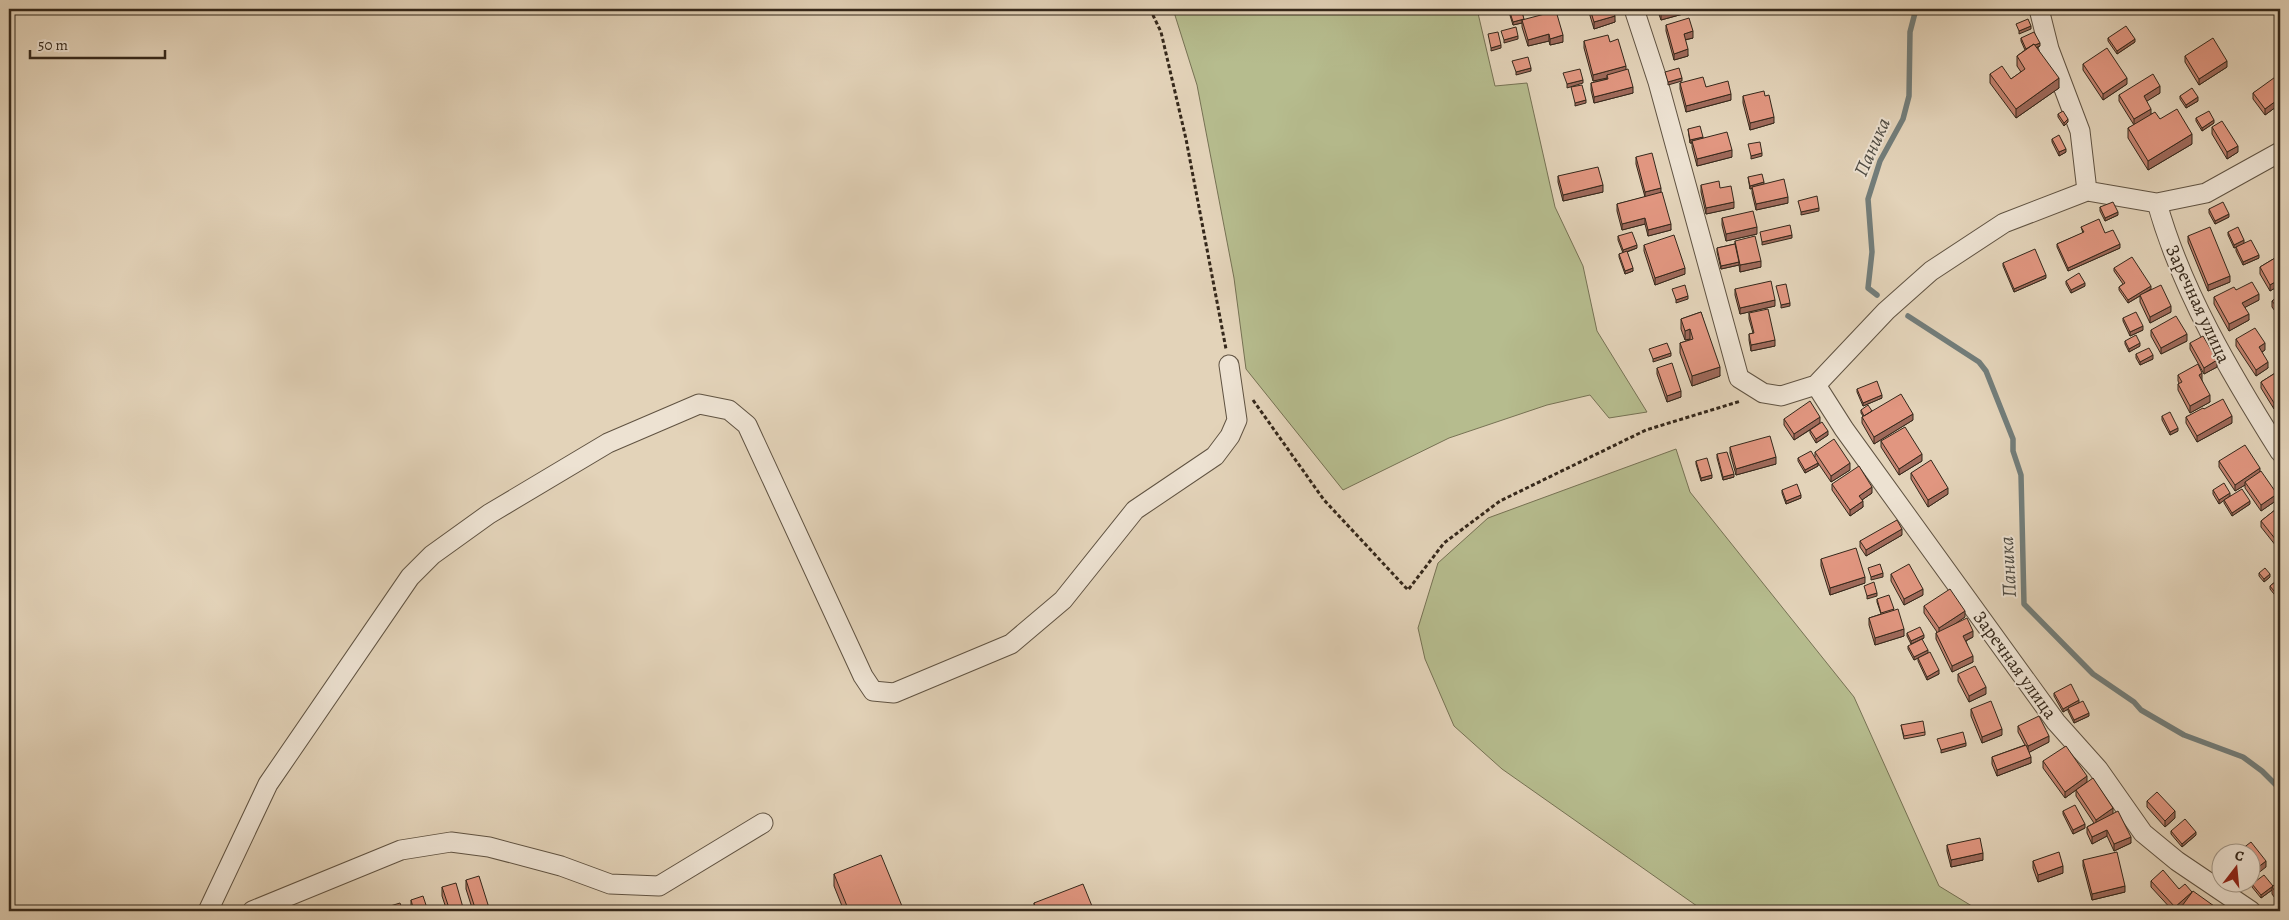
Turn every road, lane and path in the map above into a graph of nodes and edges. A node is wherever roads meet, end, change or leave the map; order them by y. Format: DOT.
graph roads {
  1 [pos="1150,9"];
  2 [pos="1634,9"];
  3 [pos="2039,9"];
  4 [pos="2280,152"];
  5 [pos="2087,191"];
  6 [pos="2157,203"];
  7 [pos="1228,365"];
  8 [pos="1816,385"];
  9 [pos="1763,393"];
  10 [pos="1251,397"];
  11 [pos="2280,452"];
  12 [pos="763,823"];
  13 [pos="208,911"];
  14 [pos="252,911"];
  15 [pos="2251,911"];
  1 -- 7 [label="path"];
  2 -- 9 [label="street"];
  3 -- 5 [label="street"];
  4 -- 6 [label="street"];
  5 -- 6 [label="street"];
  5 -- 8 [label="street"];
  6 -- 11 [label="street, Заречная улица"];
  7 -- 13 [label="street"];
  8 -- 9 [label="street"];
  8 -- 15 [label="street, Заречная улица"];
  9 -- 10 [label="path"];
  12 -- 14 [label="street"];
}
